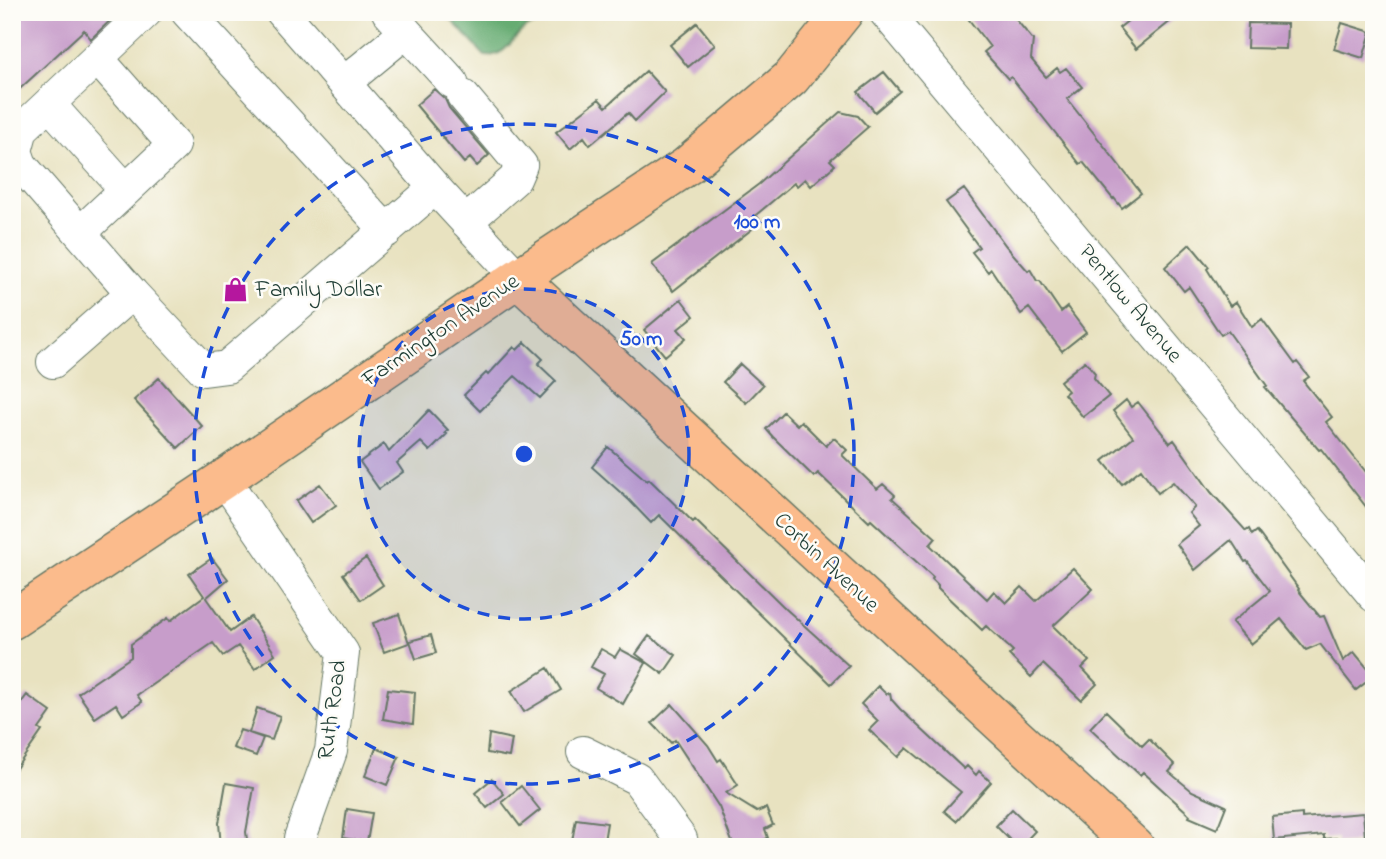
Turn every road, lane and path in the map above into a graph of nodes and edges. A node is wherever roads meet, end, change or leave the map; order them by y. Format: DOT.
graph roads {
  1 [pos="146,12"];
  2 [pos="187,12"];
  3 [pos="282,12"];
  4 [pos="844,12"];
  5 [pos="886,12"];
  6 [pos="397,22"];
  7 [pos="97,58"];
  8 [pos="344,83"];
  9 [pos="49,104"];
  10 [pos="435,188"];
  11 [pos="126,190"];
  12 [pos="467,222"];
  13 [pos="387,231"];
  14 [pos="81,232"];
  15 [pos="517,278"];
  16 [pos="132,293"];
  17 [pos="53,362"];
  18 [pos="224,480"];
  19 [pos="1374,596"];
  20 [pos="12,620"];
  21 [pos="583,752"];
  22 [pos="302,847"];
  23 [pos="683,847"];
  24 [pos="1135,847"];
  1 -- 7 [label="street"];
  2 -- 13 [label="street"];
  3 -- 8 [label="street"];
  4 -- 15 [label="main road, Farmington Avenue"];
  5 -- 19 [label="street, Pentlow Avenue"];
  6 -- 8 [label="street"];
  6 -- 12 [label="street"];
  7 -- 9 [label="street"];
  7 -- 11 [label="street"];
  8 -- 10 [label="street"];
  9 -- 11 [label="street"];
  9 -- 14 [label="street"];
  10 -- 12 [label="street"];
  10 -- 13 [label="street"];
  11 -- 14 [label="street"];
  12 -- 15 [label="street"];
  13 -- 16 [label="street"];
  14 -- 16 [label="street"];
  15 -- 18 [label="main road, Farmington Avenue"];
  15 -- 24 [label="main road, Corbin Avenue"];
  16 -- 17 [label="street"];
  18 -- 20 [label="main road, Farmington Avenue"];
  18 -- 22 [label="street, Ruth Road"];
  21 -- 23 [label="street"];
}
